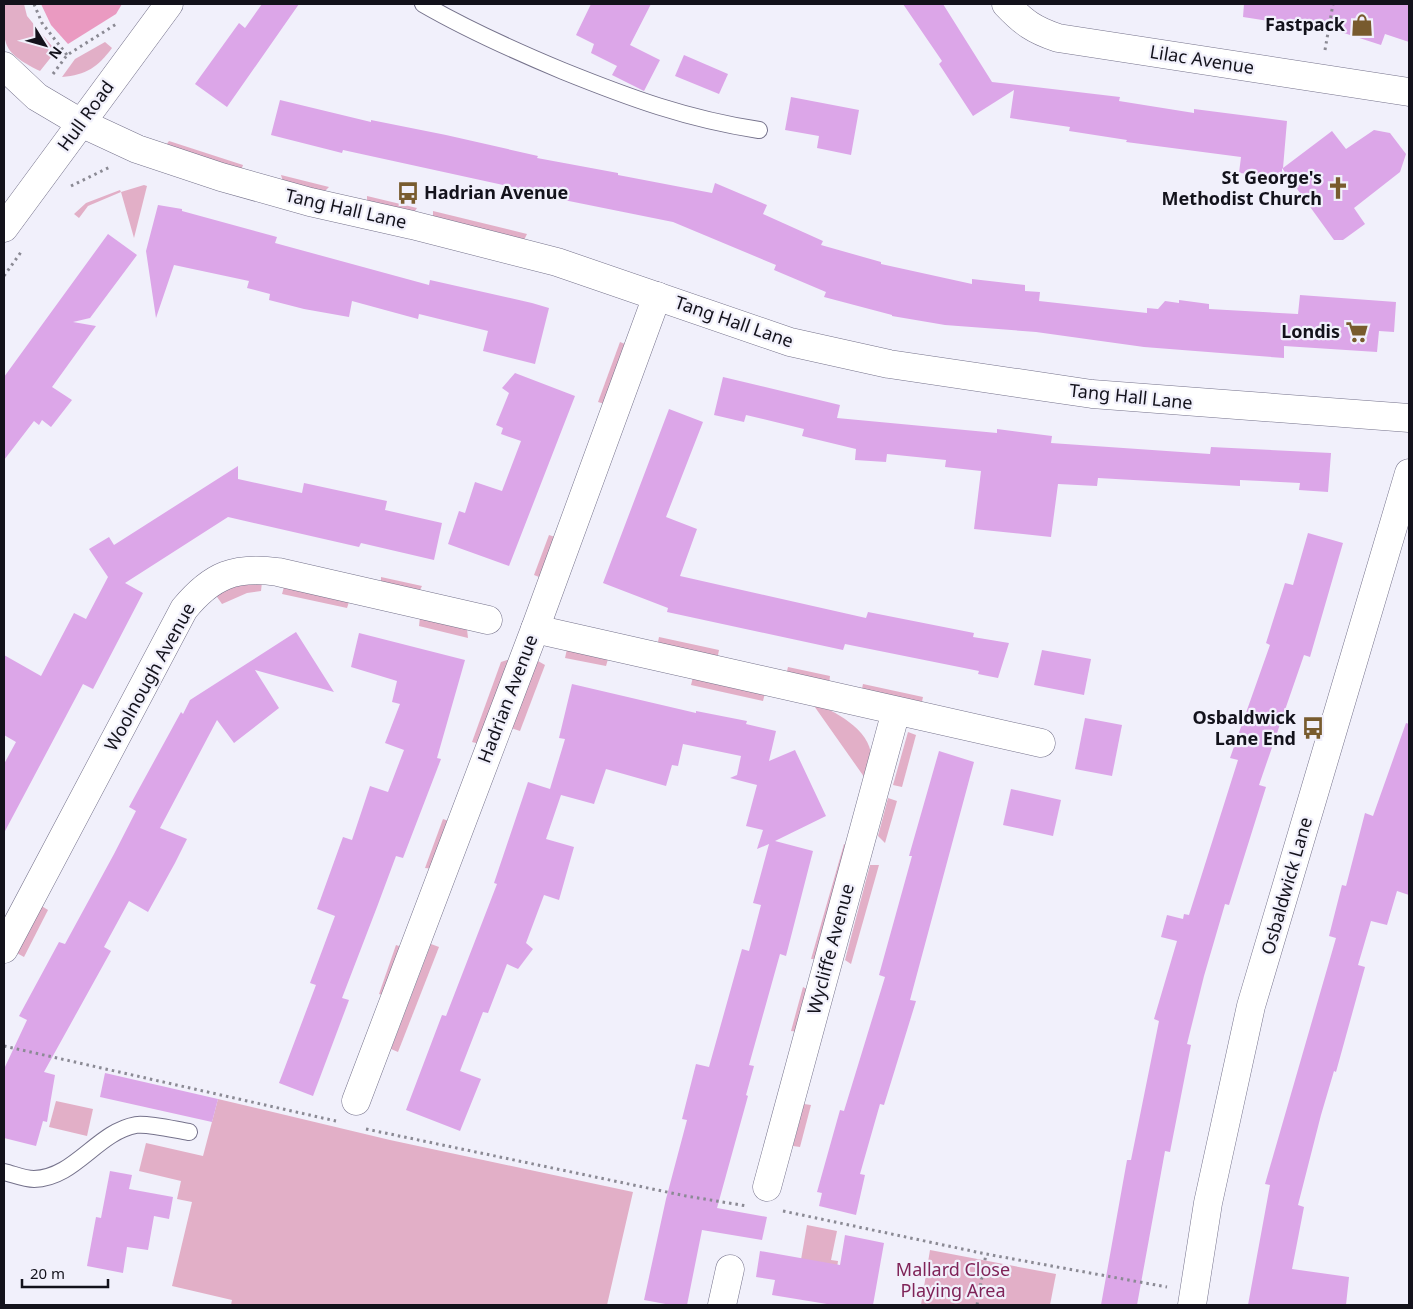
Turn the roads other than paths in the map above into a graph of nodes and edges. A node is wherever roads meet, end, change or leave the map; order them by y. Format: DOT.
graph roads {
  1 [pos="169,4"];
  2 [pos="423,4"];
  3 [pos="1006,4"];
  4 [pos="4,66"];
  5 [pos="1409,92"];
  6 [pos="81,123"];
  7 [pos="759,130"];
  8 [pos="4,228"];
  9 [pos="657,296"];
  10 [pos="1409,418"];
  11 [pos="1409,473"];
  12 [pos="488,620"];
  13 [pos="535,629"];
  14 [pos="896,711"];
  15 [pos="1041,743"];
  16 [pos="4,949"];
  17 [pos="356,1101"];
  18 [pos="189,1132"];
  19 [pos="4,1172"];
  20 [pos="759,1196"];
  21 [pos="730,1269"];
  22 [pos="1194,1298"];
  23 [pos="723,1305"];
  1 -- 6 [label="street, Hull Road"];
  2 -- 7 [label="lane"];
  3 -- 5 [label="street, Lilac Avenue"];
  4 -- 6 [label="street, Tang Hall Lane"];
  6 -- 8 [label="street, Hull Road"];
  6 -- 9 [label="street, Tang Hall Lane"];
  9 -- 10 [label="street, Tang Hall Lane"];
  9 -- 13 [label="street, Hadrian Avenue"];
  11 -- 22 [label="street, Osbaldwick Lane"];
  12 -- 16 [label="street, Woolnough Avenue"];
  13 -- 14 [label="street"];
  13 -- 17 [label="street, Hadrian Avenue"];
  14 -- 15 [label="street"];
  14 -- 20 [label="street, Wycliffe Avenue"];
  18 -- 19 [label="lane"];
  21 -- 23 [label="street"];
}
